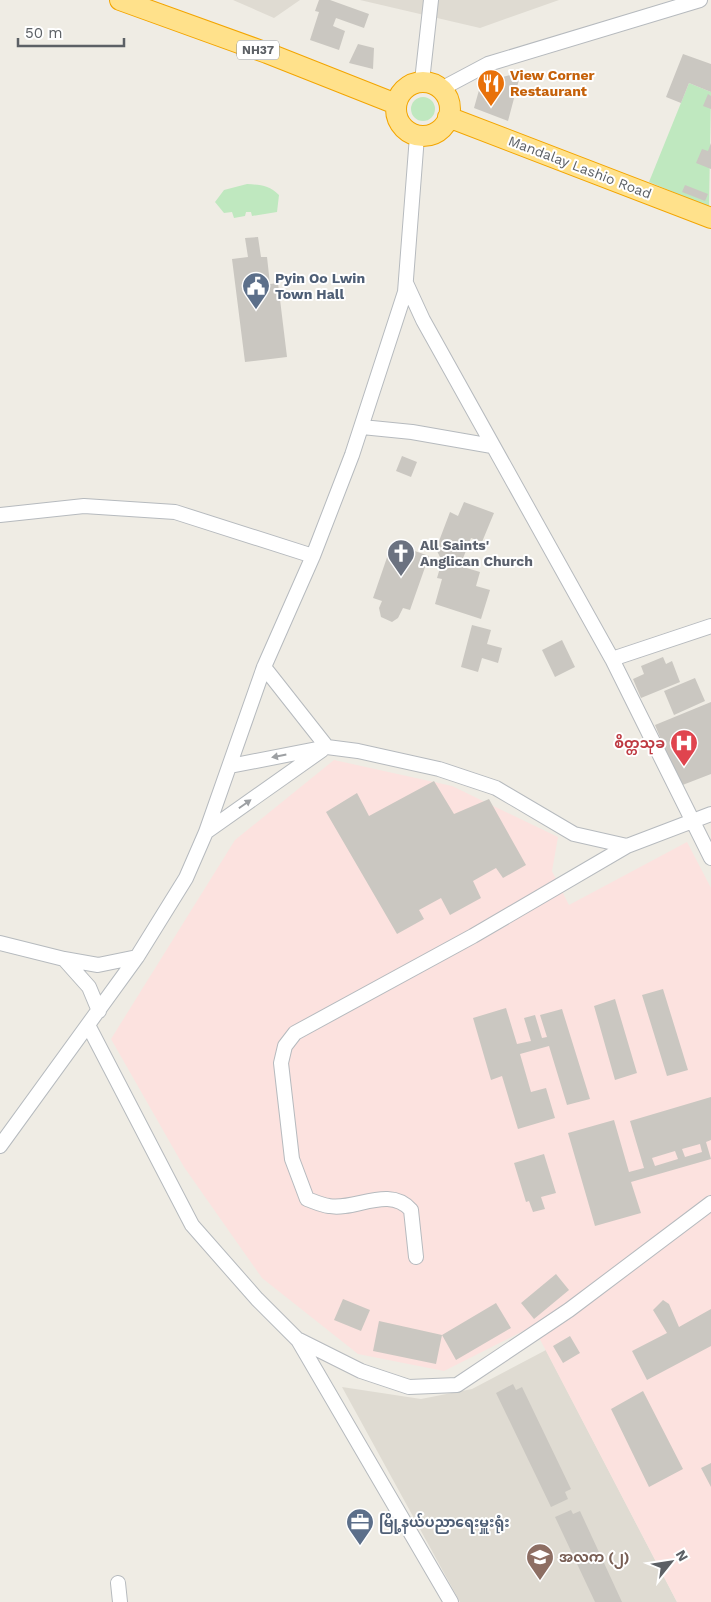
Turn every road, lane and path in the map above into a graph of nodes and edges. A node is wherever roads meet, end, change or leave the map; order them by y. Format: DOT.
graph roads {
  1 [pos="120,0"];
  2 [pos="431,0"];
  3 [pos="700,0"];
  4 [pos="422,81"];
  5 [pos="441,89"];
  6 [pos="396,104"];
  7 [pos="448,117"];
  8 [pos="417,136"];
  9 [pos="711,218"];
  10 [pos="406,283"];
  11 [pos="362,426"];
  12 [pos="492,446"];
  13 [pos="0,515"];
  14 [pos="313,556"];
  15 [pos="711,626"];
  16 [pos="612,659"];
  17 [pos="264,667"];
  18 [pos="326,747"];
  19 [pos="230,766"];
  20 [pos="711,814"];
  21 [pos="692,822"];
  22 [pos="206,832"];
  23 [pos="627,846"];
  24 [pos="711,858"];
  25 [pos="0,943"];
  26 [pos="137,957"];
  27 [pos="64,959"];
  28 [pos="99,1011"];
  29 [pos="88,1025"];
  30 [pos="0,1146"];
  31 [pos="711,1204"];
  32 [pos="416,1257"];
  33 [pos="298,1340"];
  34 [pos="118,1583"];
  35 [pos="120,1602"];
  36 [pos="451,1602"];
  1 -- 6 [label="highway, NH37"];
  2 -- 4 [label="street"];
  3 -- 5 [label="street"];
  4 -- 5 [label="highway"];
  4 -- 6 [label="highway"];
  5 -- 7 [label="highway"];
  6 -- 8 [label="highway"];
  7 -- 8 [label="highway"];
  7 -- 9 [label="highway, Mandalay Lashio Road"];
  8 -- 10 [label="street"];
  10 -- 11 [label="street"];
  10 -- 12 [label="street"];
  11 -- 12 [label="street"];
  11 -- 14 [label="street"];
  12 -- 16 [label="street"];
  13 -- 14 [label="street"];
  14 -- 17 [label="street"];
  15 -- 16 [label="street"];
  16 -- 21 [label="street"];
  17 -- 18 [label="street"];
  17 -- 19 [label="street"];
  18 -- 19 [label="street, one-way"];
  22 -- 18 [label="street, one-way"];
  18 -- 23 [label="street"];
  19 -- 22 [label="street"];
  20 -- 21 [label="street"];
  21 -- 23 [label="street"];
  21 -- 24 [label="street"];
  22 -- 26 [label="street"];
  23 -- 32 [label="street"];
  25 -- 27 [label="street"];
  26 -- 27 [label="street"];
  26 -- 28 [label="street"];
  27 -- 28 [label="street"];
  28 -- 29 [label="street"];
  29 -- 30 [label="street"];
  29 -- 33 [label="street"];
  31 -- 33 [label="street"];
  33 -- 36 [label="street"];
  34 -- 35 [label="street"];
}
